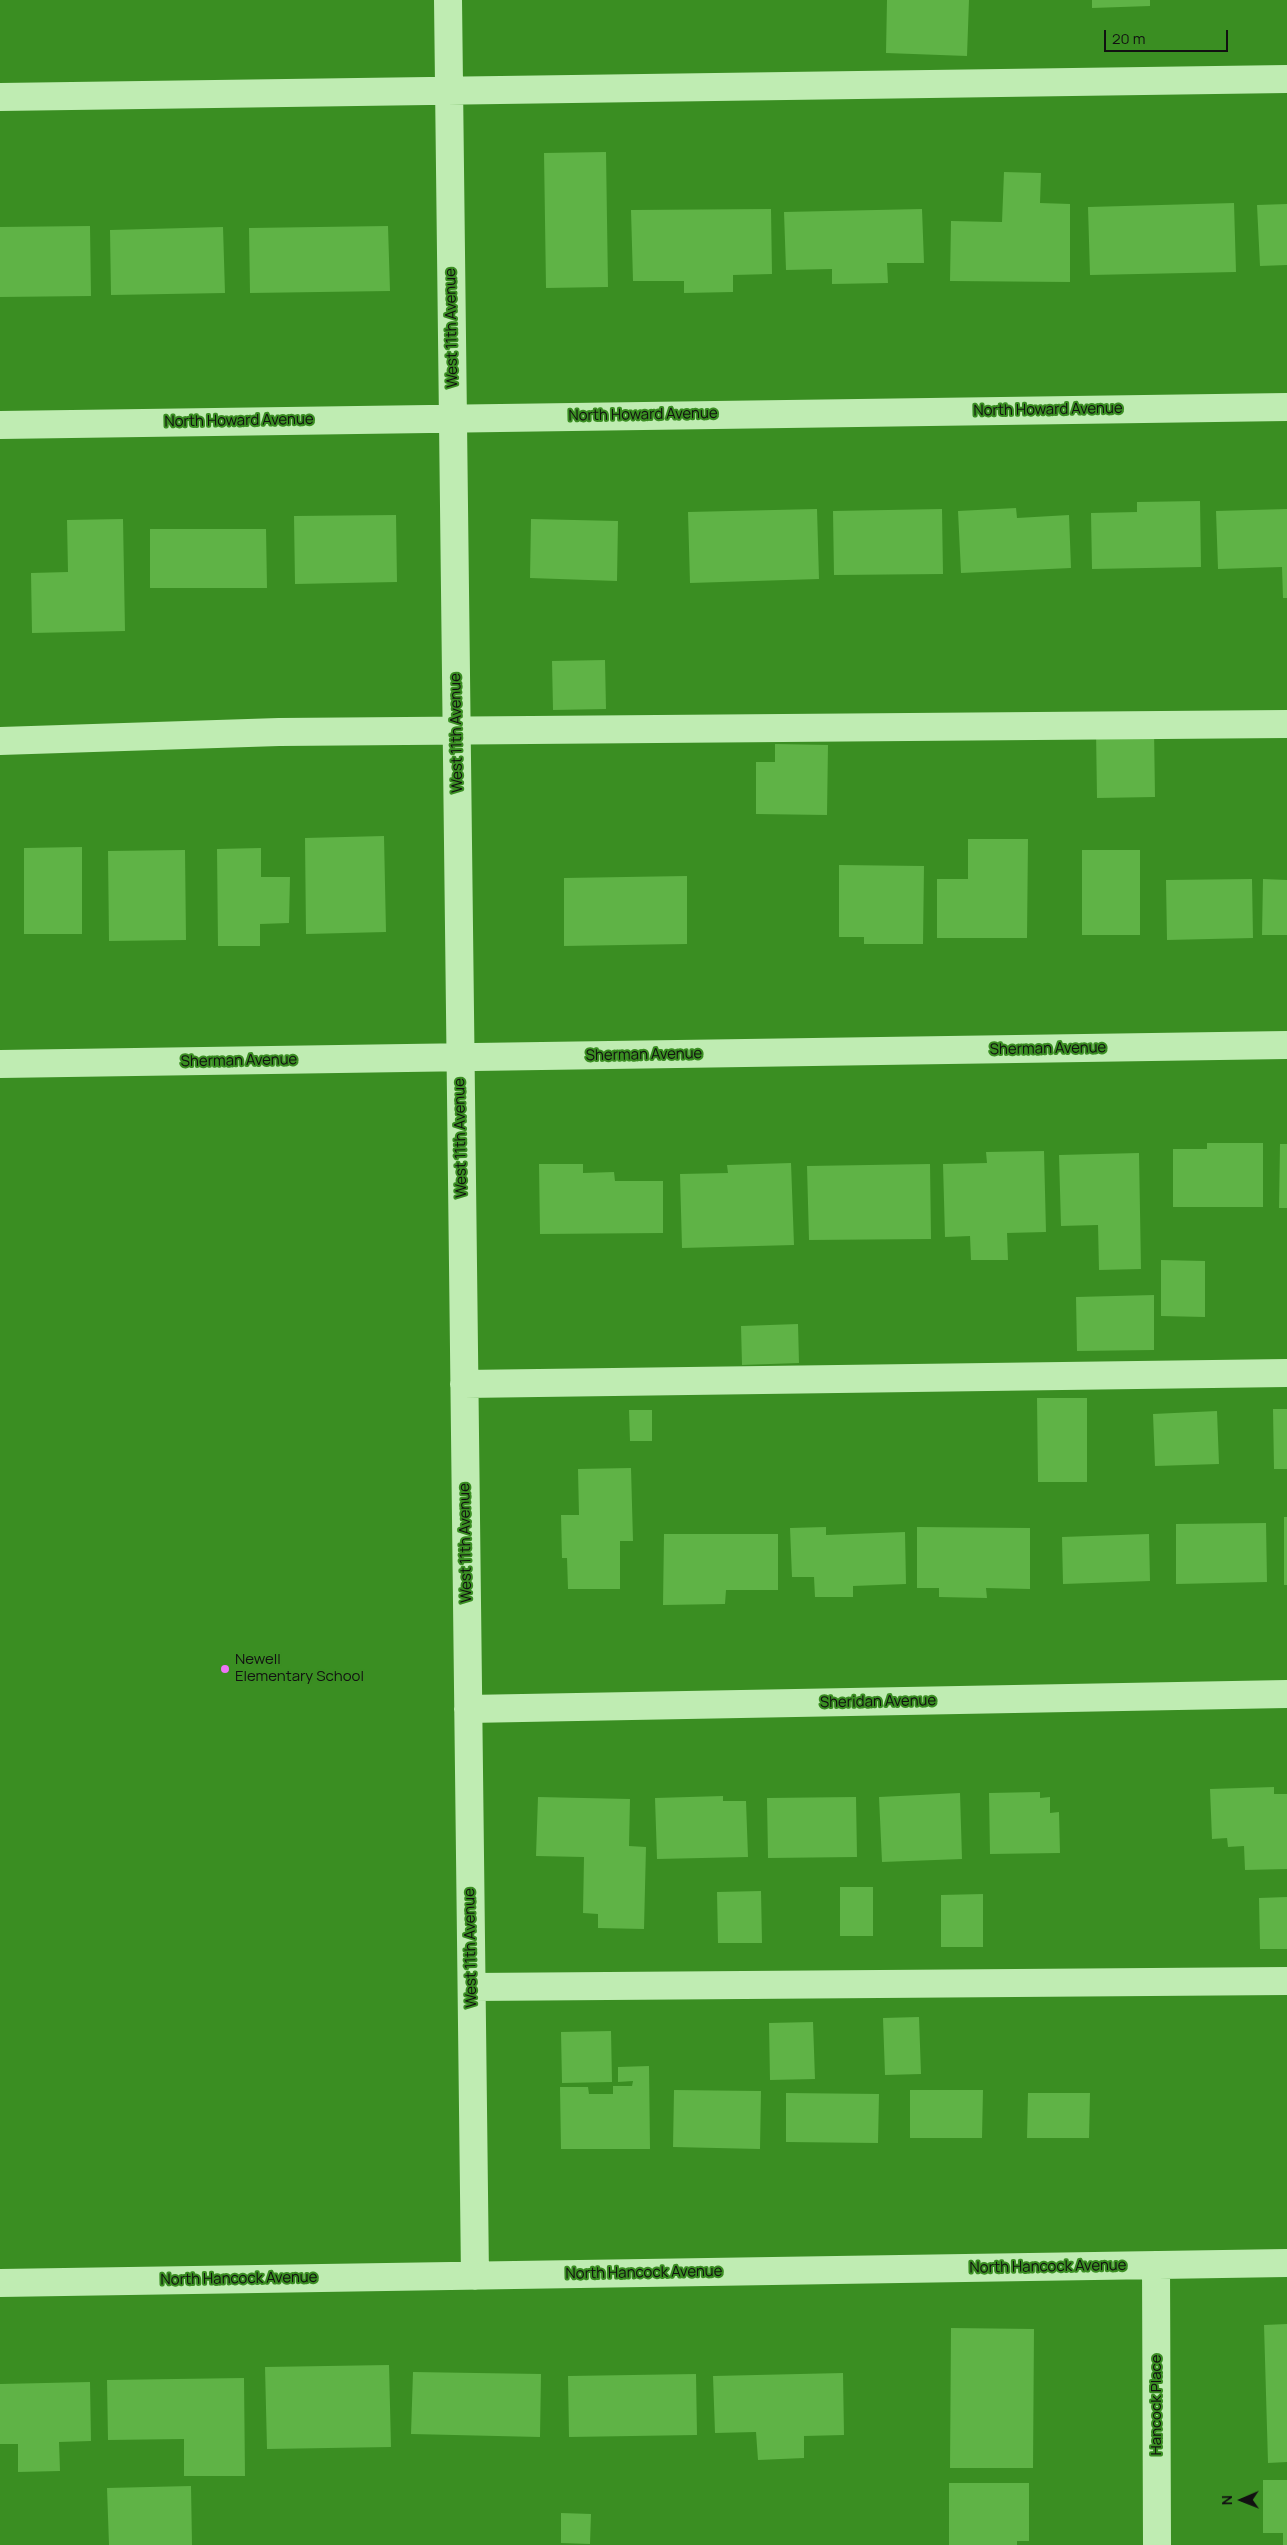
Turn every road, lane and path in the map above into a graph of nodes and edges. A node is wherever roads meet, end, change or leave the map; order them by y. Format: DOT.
graph roads {
  1 [pos="448,0"];
  2 [pos="1287,79"];
  3 [pos="450,90"];
  4 [pos="0,97"];
  5 [pos="1287,407"];
  6 [pos="453,417"];
  7 [pos="0,425"];
  8 [pos="1287,724"];
  9 [pos="456,730"];
  10 [pos="0,741"];
  11 [pos="1287,1045"];
  12 [pos="460,1058"];
  13 [pos="0,1064"];
  14 [pos="1287,1373"];
  15 [pos="464,1384"];
  16 [pos="1287,1694"];
  17 [pos="468,1709"];
  18 [pos="1287,1981"];
  19 [pos="472,1987"];
  20 [pos="1287,2263"];
  21 [pos="1156,2265"];
  22 [pos="474,2276"];
  23 [pos="0,2283"];
  24 [pos="1157,2545"];
  1 -- 3 [label="street, West 11th Avenue"];
  2 -- 3 [label="street"];
  3 -- 4 [label="street"];
  3 -- 6 [label="street, West 11th Avenue"];
  5 -- 6 [label="street, North Howard Avenue"];
  6 -- 7 [label="street, North Howard Avenue"];
  6 -- 9 [label="street, West 11th Avenue"];
  8 -- 9 [label="street"];
  9 -- 10 [label="street"];
  9 -- 12 [label="street, West 11th Avenue"];
  11 -- 12 [label="street, Sherman Avenue"];
  12 -- 13 [label="street, Sherman Avenue"];
  12 -- 15 [label="street, West 11th Avenue"];
  14 -- 15 [label="street"];
  15 -- 17 [label="street, West 11th Avenue"];
  16 -- 17 [label="street, Sheridan Avenue"];
  17 -- 19 [label="street, West 11th Avenue"];
  18 -- 19 [label="street"];
  19 -- 22 [label="street, West 11th Avenue"];
  20 -- 21 [label="street, North Hancock Avenue"];
  21 -- 22 [label="street, North Hancock Avenue"];
  21 -- 24 [label="street, Hancock Place"];
  22 -- 23 [label="street, North Hancock Avenue"];
}
